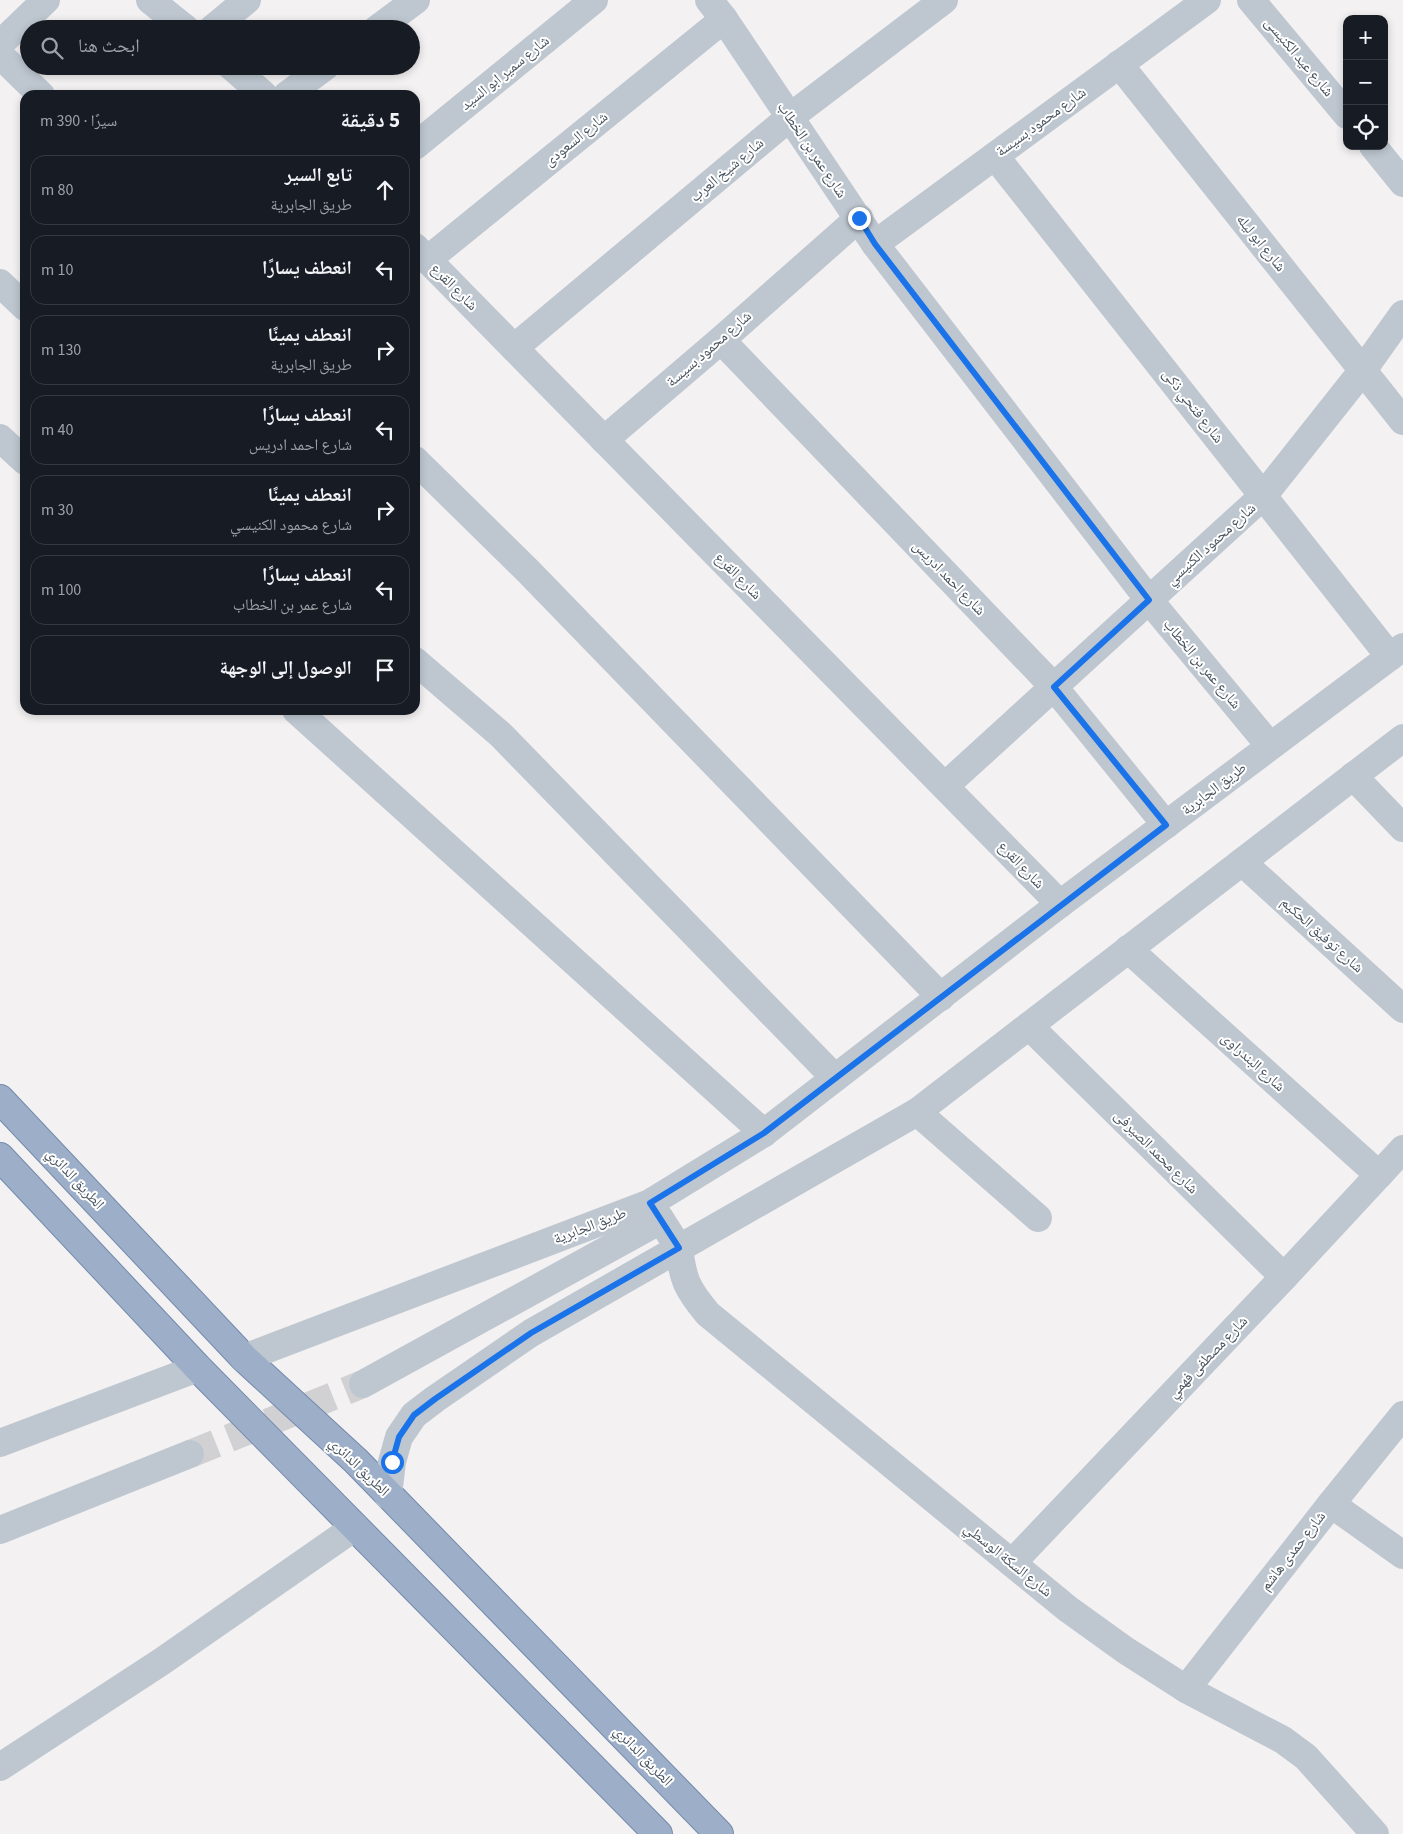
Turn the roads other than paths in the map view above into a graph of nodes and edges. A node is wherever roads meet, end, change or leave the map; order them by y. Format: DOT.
graph roads {
  1 [pos="46,0"];
  2 [pos="150,0"];
  3 [pos="247,0"];
  4 [pos="416,0"];
  5 [pos="594,0"];
  6 [pos="944,0"];
  7 [pos="1207,0"];
  8 [pos="1252,0"];
  9 [pos="721,7"];
  10 [pos="25,20"];
  11 [pos="175,20"];
  12 [pos="223,20"];
  13 [pos="389,20"];
  14 [pos="20,25"];
  15 [pos="0,44"];
  16 [pos="0,56"];
  17 [pos="1119,64"];
  18 [pos="241,75"];
  19 [pos="314,75"];
  20 [pos="36,90"];
  21 [pos="258,90"];
  22 [pos="294,90"];
  23 [pos="1343,110"];
  24 [pos="790,117"];
  25 [pos="420,142"];
  26 [pos="1376,150"];
  27 [pos="995,156"];
  28 [pos="1403,183"];
  29 [pos="859,218"];
  30 [pos="875,244"];
  31 [pos="421,253"];
  32 [pos="0,283"];
  33 [pos="20,302"];
  34 [pos="1403,314"];
  35 [pos="721,340"];
  36 [pos="514,348"];
  37 [pos="1363,370"];
  38 [pos="1403,421"];
  39 [pos="0,438"];
  40 [pos="604,440"];
  41 [pos="20,456"];
  42 [pos="420,465"];
  43 [pos="1263,496"];
  44 [pos="1149,600"];
  45 [pos="1400,650"];
  46 [pos="420,665"];
  47 [pos="1054,687"];
  48 [pos="302,715"];
  49 [pos="1403,738"];
  50 [pos="1270,746"];
  51 [pos="1353,776"];
  52 [pos="945,786"];
  53 [pos="1166,825"];
  54 [pos="1403,828"];
  55 [pos="1242,862"];
  56 [pos="1060,904"];
  57 [pos="1128,949"];
  58 [pos="940,996"];
  59 [pos="1403,1009"];
  60 [pos="1029,1026"];
  61 [pos="835,1078"];
  62 [pos="0,1099"];
  63 [pos="917,1112"];
  64 [pos="764,1133"];
  65 [pos="1403,1149"];
  66 [pos="0,1157"];
  67 [pos="1379,1175"];
  68 [pos="655,1212"];
  69 [pos="1038,1218"];
  70 [pos="679,1248"];
  71 [pos="1284,1277"];
  72 [pos="244,1358"];
  73 [pos="198,1368"];
  74 [pos="363,1384"];
  75 [pos="1403,1415"];
  76 [pos="0,1443"];
  77 [pos="190,1454"];
  78 [pos="388,1495"];
  79 [pos="1331,1504"];
  80 [pos="355,1527"];
  81 [pos="0,1530"];
  82 [pos="1403,1555"];
  83 [pos="1012,1563"];
  84 [pos="1186,1689"];
  85 [pos="0,1767"];
  86 [pos="658,1834"];
  87 [pos="719,1834"];
  88 [pos="1375,1834"];
  1 -- 10 [label="street"];
  2 -- 11 [label="street"];
  3 -- 12 [label="street"];
  4 -- 13 [label="street"];
  5 -- 25 [label="street, شارع سمير ابو السيد"];
  6 -- 24 [label="street, شارع شيخ العرب"];
  7 -- 17 [label="street, شارع محمود بسيسة"];
  8 -- 23 [label="street, شارع عيد الكنيسى"];
  9 -- 24 [label="street, شارع عمر بن الخطاب"];
  9 -- 31 [label="street, شارع السعودى"];
  14 -- 15 [label="street"];
  16 -- 20 [label="street"];
  17 -- 27 [label="street, شارع محمود بسيسة"];
  17 -- 37 [label="street, شارع ابو ليله"];
  18 -- 21 [label="street"];
  19 -- 22 [label="street"];
  24 -- 29 [label="street, شارع عمر بن الخطاب"];
  24 -- 36 [label="street, شارع شيخ العرب"];
  26 -- 28 [label="street"];
  27 -- 30 [label="street, شارع محمود بسيسة"];
  27 -- 43 [label="street, شارع فتحي ذكى"];
  29 -- 30 [label="street, شارع عمر بن الخطاب"];
  29 -- 35 [label="street, شارع محمود بسيسة"];
  30 -- 44 [label="street, شارع عمر بن الخطاب"];
  31 -- 36 [label="street, شارع القرع"];
  32 -- 33 [label="street"];
  34 -- 37 [label="street, شارع محمود الكنيسي"];
  35 -- 40 [label="street, شارع محمود بسيسة"];
  35 -- 47 [label="street, شارع احمد ادريس"];
  36 -- 40 [label="street, شارع القرع"];
  37 -- 38 [label="street, شارع ابو ليله"];
  37 -- 43 [label="street, شارع محمود الكنيسي"];
  39 -- 41 [label="street"];
  40 -- 52 [label="street, شارع القرع"];
  42 -- 58 [label="street"];
  43 -- 44 [label="street, شارع محمود الكنيسي"];
  43 -- 45 [label="street, شارع فتحي ذكى"];
  44 -- 47 [label="street, شارع محمود الكنيسي"];
  44 -- 50 [label="street, شارع عمر بن الخطاب"];
  45 -- 50 [label="street, طريق الجابرية"];
  46 -- 61 [label="street"];
  47 -- 52 [label="street, شارع محمود الكنيسي"];
  47 -- 53 [label="street, شارع احمد ادريس"];
  48 -- 64 [label="street"];
  49 -- 51 [label="street"];
  50 -- 53 [label="street, طريق الجابرية"];
  51 -- 54 [label="street"];
  51 -- 55 [label="street"];
  52 -- 56 [label="street, شارع القرع"];
  53 -- 56 [label="street, طريق الجابرية"];
  55 -- 57 [label="street"];
  55 -- 59 [label="street, شارع توفيق الحكيم"];
  56 -- 58 [label="street, طريق الجابرية"];
  57 -- 60 [label="street"];
  57 -- 67 [label="street, شارع البندراوى"];
  58 -- 61 [label="street, طريق الجابرية"];
  60 -- 63 [label="street"];
  60 -- 71 [label="street, شارع محمد الصيرفى"];
  61 -- 64 [label="street, طريق الجابرية"];
  62 -- 72 [label="highway, الطريق الدائري"];
  63 -- 69 [label="street"];
  63 -- 70 [label="street"];
  64 -- 68 [label="street, طريق الجابرية"];
  65 -- 67 [label="street, شارع مصطفى فهمي"];
  66 -- 73 [label="highway"];
  67 -- 71 [label="street, شارع مصطفى فهمي"];
  68 -- 70 [label="street"];
  68 -- 72 [label="street, طريق الجابرية"];
  68 -- 74 [label="street"];
  70 -- 78 [label="street"];
  70 -- 83 [label="street, شارع السكة الوسطي"];
  71 -- 83 [label="street, شارع مصطفى فهمي"];
  72 -- 78 [label="highway, الطريق الدائري"];
  73 -- 76 [label="street"];
  73 -- 80 [label="highway"];
  75 -- 79 [label="street, شارع حمدى هاشم"];
  77 -- 81 [label="street"];
  78 -- 87 [label="highway, الطريق الدائري"];
  79 -- 82 [label="street"];
  79 -- 84 [label="street, شارع حمدى هاشم"];
  80 -- 85 [label="street"];
  80 -- 86 [label="highway"];
  83 -- 84 [label="street, شارع السكة الوسطي"];
  84 -- 88 [label="street, شارع السكة الوسطي"];
}
